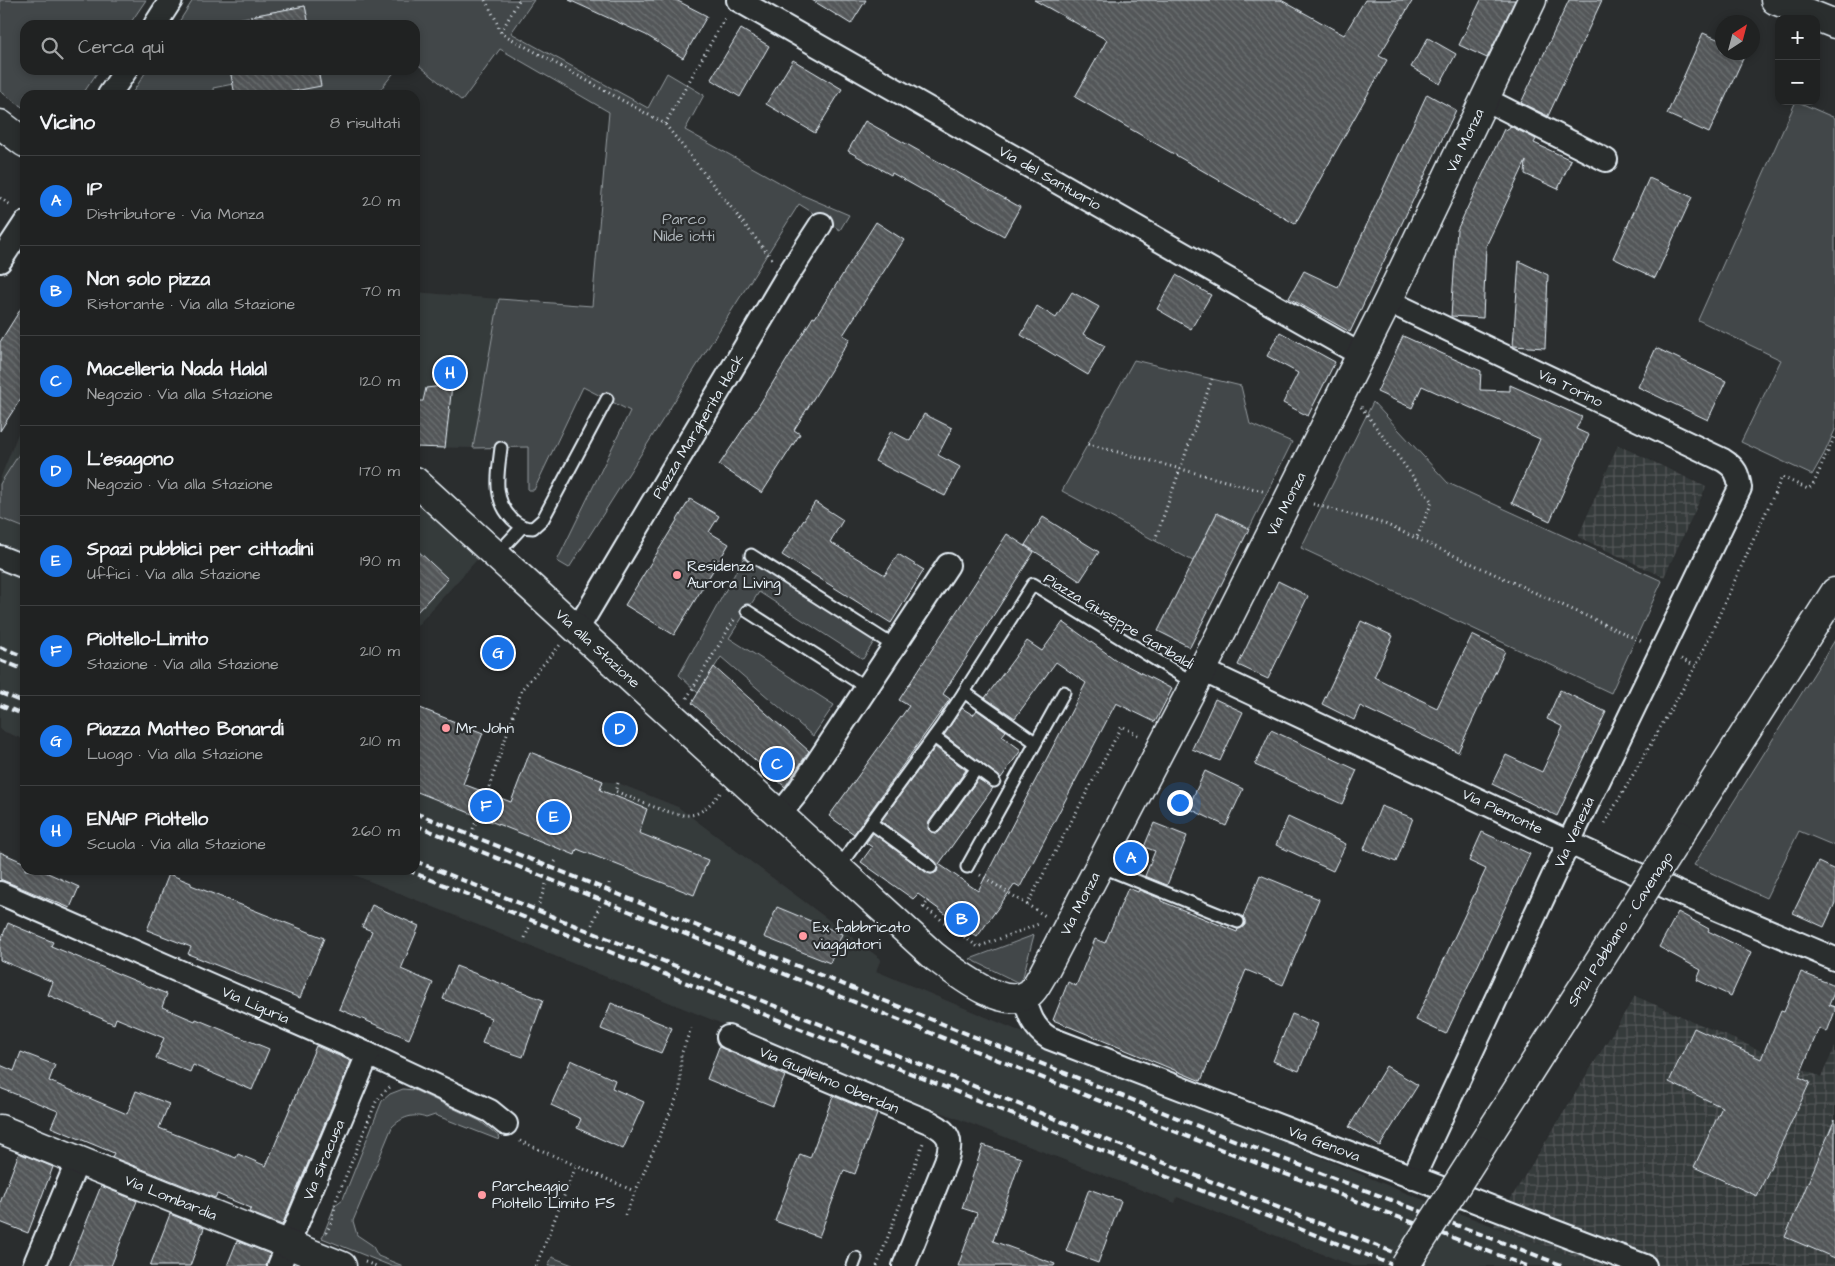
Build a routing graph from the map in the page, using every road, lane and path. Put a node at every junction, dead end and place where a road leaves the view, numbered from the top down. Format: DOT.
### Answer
graph roads {
  1 [pos="171,0"];
  2 [pos="485,0"];
  3 [pos="519,0"];
  4 [pos="1532,0"];
  5 [pos="1775,0"];
  6 [pos="733,7"];
  7 [pos="158,20"];
  8 [pos="1835,24"];
  9 [pos="500,33"];
  10 [pos="123,75"];
  11 [pos="112,90"];
  12 [pos="1485,99"];
  13 [pos="0,124"];
  14 [pos="665,124"];
  15 [pos="20,139"];
  16 [pos="1606,160"];
  17 [pos="821,224"];
  18 [pos="20,231"];
  19 [pos="0,261"];
  20 [pos="786,278"];
  21 [pos="1388,301"];
  22 [pos="1361,355"];
  23 [pos="1212,379"];
  24 [pos="1345,387"];
  25 [pos="607,399"];
  26 [pos="1835,436"];
  27 [pos="1088,444"];
  28 [pos="501,448"];
  29 [pos="1180,469"];
  30 [pos="420,486"];
  31 [pos="1740,488"];
  32 [pos="1289,498"];
  33 [pos="522,527"];
  34 [pos="1417,537"];
  35 [pos="1155,540"];
  36 [pos="496,555"];
  37 [pos="751,555"];
  38 [pos="0,557"];
  39 [pos="20,565"];
  40 [pos="948,565"];
  41 [pos="1835,592"];
  42 [pos="746,611"];
  43 [pos="575,627"];
  44 [pos="894,646"];
  45 [pos="1662,650"];
  46 [pos="1696,666"];
  47 [pos="1198,677"];
  48 [pos="867,688"];
  49 [pos="964,692"];
  50 [pos="1064,692"];
  51 [pos="675,718"];
  52 [pos="934,737"];
  53 [pos="1035,742"];
  54 [pos="1162,748"];
  55 [pos="977,768"];
  56 [pos="735,774"];
  57 [pos="994,781"];
  58 [pos="618,783"];
  59 [pos="780,814"];
  60 [pos="870,823"];
  61 [pos="935,826"];
  62 [pos="473,829"];
  63 [pos="1600,832"];
  64 [pos="1569,842"];
  65 [pos="1100,866"];
  66 [pos="931,867"];
  67 [pos="967,867"];
  68 [pos="838,868"];
  69 [pos="546,884"];
  70 [pos="0,893"];
  71 [pos="539,904"];
  72 [pos="600,905"];
  73 [pos="1027,905"];
  74 [pos="924,908"];
  75 [pos="1238,922"];
  76 [pos="592,925"];
  77 [pos="530,926"];
  78 [pos="525,938"];
  79 [pos="1835,958"];
  80 [pos="1024,997"];
  81 [pos="691,1028"];
  82 [pos="728,1037"];
  83 [pos="368,1054"];
  84 [pos="395,1085"];
  85 [pos="931,1123"];
  86 [pos="0,1129"];
  87 [pos="512,1132"];
  88 [pos="78,1160"];
  89 [pos="576,1166"];
  90 [pos="1413,1178"];
  91 [pos="634,1191"];
  92 [pos="625,1215"];
  93 [pos="325,1236"];
  94 [pos="283,1255"];
  95 [pos="34,1266"];
  96 [pos="342,1266"];
  97 [pos="536,1266"];
  98 [pos="877,1266"];
  99 [pos="904,1266"];
  100 [pos="1405,1266"];
  101 [pos="1645,1266"];
  1 -- 7 [label="street"];
  2 -- 9 [label="path"];
  3 -- 9 [label="path"];
  4 -- 12 [label="street, Via Monza"];
  5 -- 8 [label="street"];
  6 -- 14 [label="path"];
  6 -- 22 [label="street, Via del Santuario"];
  9 -- 14 [label="path"];
  10 -- 11 [label="street"];
  12 -- 16 [label="street"];
  12 -- 21 [label="street, Via Monza"];
  13 -- 15 [label="street"];
  14 -- 20 [label="path"];
  17 -- 20 [label="street, Piazza Margherita Hack"];
  18 -- 19 [label="street"];
  20 -- 43 [label="street, Piazza Margherita Hack"];
  21 -- 22 [label="street, Via Monza"];
  21 -- 31 [label="street, Via Torino"];
  22 -- 24 [label="street, Via Monza"];
  23 -- 29 [label="path"];
  24 -- 32 [label="street, Via Monza"];
  24 -- 34 [label="path"];
  25 -- 33 [label="lane"];
  26 -- 46 [label="path"];
  27 -- 29 [label="path"];
  28 -- 33 [label="lane"];
  29 -- 32 [label="path"];
  29 -- 35 [label="path"];
  30 -- 36 [label="street, Via alla Stazione"];
  31 -- 45 [label="street, Via Venezia"];
  32 -- 34 [label="path"];
  32 -- 47 [label="street, Via Monza"];
  33 -- 36 [label="lane"];
  34 -- 45 [label="path"];
  36 -- 43 [label="street, Via alla Stazione"];
  37 -- 44 [label="lane"];
  38 -- 39 [label="street"];
  40 -- 44 [label="street"];
  41 -- 100 [label="street, SP121 Pobbiano - Cavenago, bridge"];
  42 -- 48 [label="lane"];
  42 -- 51 [label="path"];
  43 -- 51 [label="street, Via alla Stazione"];
  43 -- 62 [label="path"];
  44 -- 48 [label="street"];
  45 -- 46 [label="path"];
  45 -- 64 [label="street, Via Venezia"];
  46 -- 63 [label="path"];
  47 -- 49 [label="lane, Piazza Giuseppe Garibaldi"];
  47 -- 54 [label="street, Via Monza"];
  47 -- 64 [label="street, Via Piemonte"];
  48 -- 59 [label="street"];
  49 -- 52 [label="lane, Piazza Giuseppe Garibaldi"];
  49 -- 53 [label="lane"];
  50 -- 53 [label="lane"];
  51 -- 56 [label="street, Via alla Stazione"];
  52 -- 55 [label="lane"];
  52 -- 60 [label="lane, Piazza Giuseppe Garibaldi"];
  53 -- 67 [label="lane"];
  54 -- 65 [label="street, Via Monza"];
  54 -- 73 [label="path"];
  55 -- 57 [label="lane"];
  55 -- 61 [label="lane"];
  56 -- 58 [label="path"];
  56 -- 59 [label="street, Via alla Stazione"];
  59 -- 68 [label="street, Via alla Stazione"];
  60 -- 66 [label="lane"];
  60 -- 68 [label="lane, Piazza Giuseppe Garibaldi"];
  64 -- 79 [label="street, Via Piemonte"];
  64 -- 90 [label="street, Via Venezia"];
  65 -- 75 [label="lane"];
  65 -- 80 [label="street, Via Monza"];
  67 -- 73 [label="path"];
  68 -- 80 [label="street, Via alla Stazione"];
  69 -- 71 [label="path"];
  70 -- 83 [label="street, Via Liguria"];
  72 -- 76 [label="path"];
  73 -- 74 [label="path"];
  77 -- 78 [label="path"];
  80 -- 90 [label="street, Via Genova"];
  81 -- 91 [label="path"];
  82 -- 85 [label="street, Via Guglielmo Oberdan"];
  83 -- 87 [label="street, Via Liguria"];
  83 -- 94 [label="street, Via Siracusa"];
  84 -- 93 [label="path"];
  85 -- 98 [label="path"];
  85 -- 99 [label="street"];
  86 -- 88 [label="street, Via Lombardia"];
  87 -- 89 [label="path"];
  88 -- 94 [label="street, Via Lombardia"];
  88 -- 95 [label="street"];
  89 -- 91 [label="path"];
  89 -- 97 [label="path"];
  90 -- 101 [label="street, Via Genova"];
  91 -- 92 [label="path"];
  94 -- 96 [label="street, Via Lombardia"];
}
